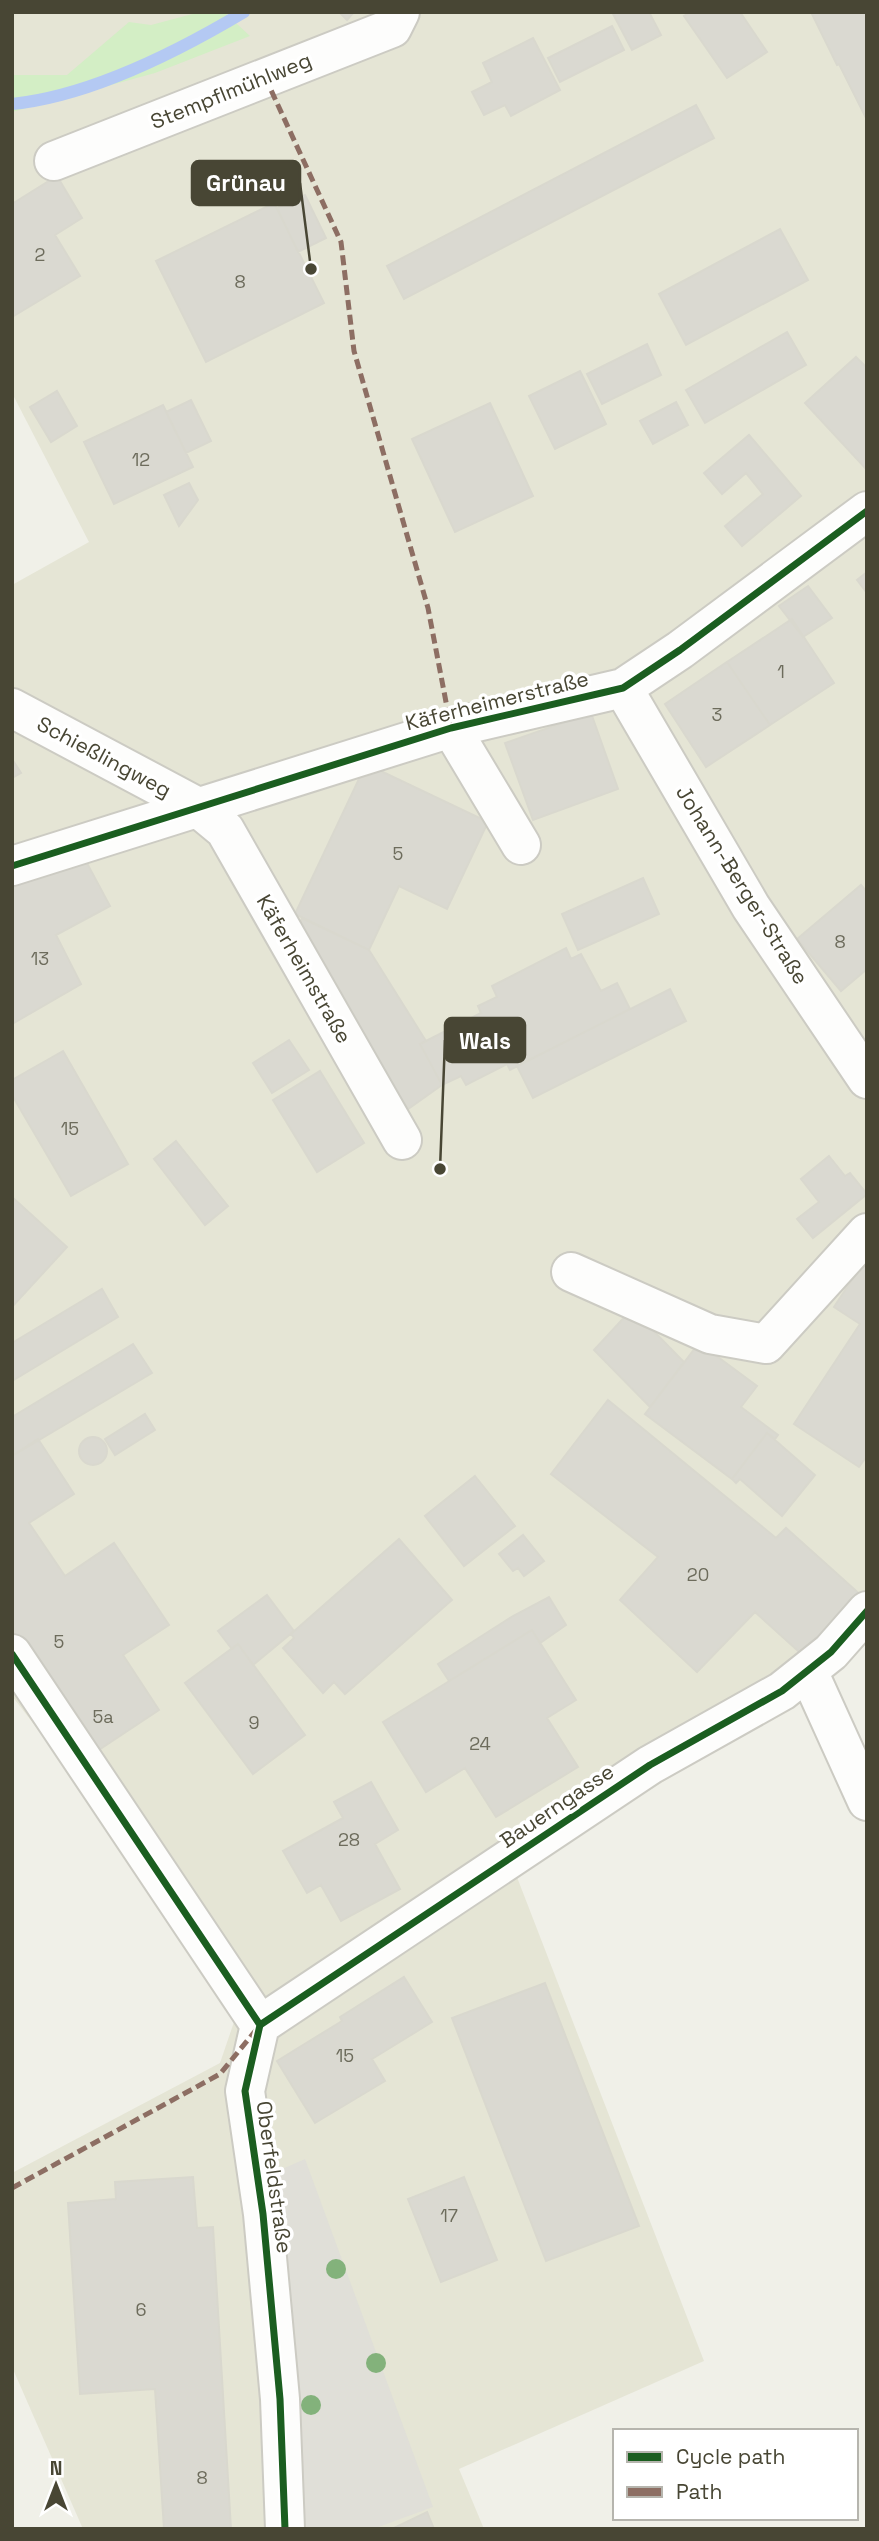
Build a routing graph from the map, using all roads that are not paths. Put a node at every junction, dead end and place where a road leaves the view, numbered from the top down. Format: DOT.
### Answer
graph roads {
  1 [pos="400,12"];
  2 [pos="54,161"];
  3 [pos="867,511"];
  4 [pos="623,688"];
  5 [pos="12,708"];
  6 [pos="451,728"];
  7 [pos="196,806"];
  8 [pos="521,845"];
  9 [pos="12,866"];
  10 [pos="867,1079"];
  11 [pos="402,1140"];
  12 [pos="867,1233"];
  13 [pos="571,1272"];
  14 [pos="867,1611"];
  15 [pos="12,1654"];
  16 [pos="808,1671"];
  17 [pos="867,1801"];
  18 [pos="260,2025"];
  19 [pos="285,2529"];
  1 -- 2 [label="street, Stempflmühlweg"];
  3 -- 4 [label="street, Käferheimerstraße"];
  4 -- 6 [label="street, Käferheimerstraße"];
  4 -- 10 [label="street, Johann-Berger-Straße"];
  5 -- 7 [label="street, Schießlingweg"];
  6 -- 7 [label="street, Käferheimerstraße"];
  6 -- 8 [label="street"];
  7 -- 9 [label="street, Käferheimerstraße"];
  7 -- 11 [label="street, Käferheimstraße"];
  12 -- 13 [label="street"];
  14 -- 16 [label="street, Bauerngasse"];
  15 -- 18 [label="street"];
  16 -- 17 [label="street"];
  16 -- 18 [label="street, Bauerngasse"];
  18 -- 19 [label="street, Oberfeldstraße"];
}
